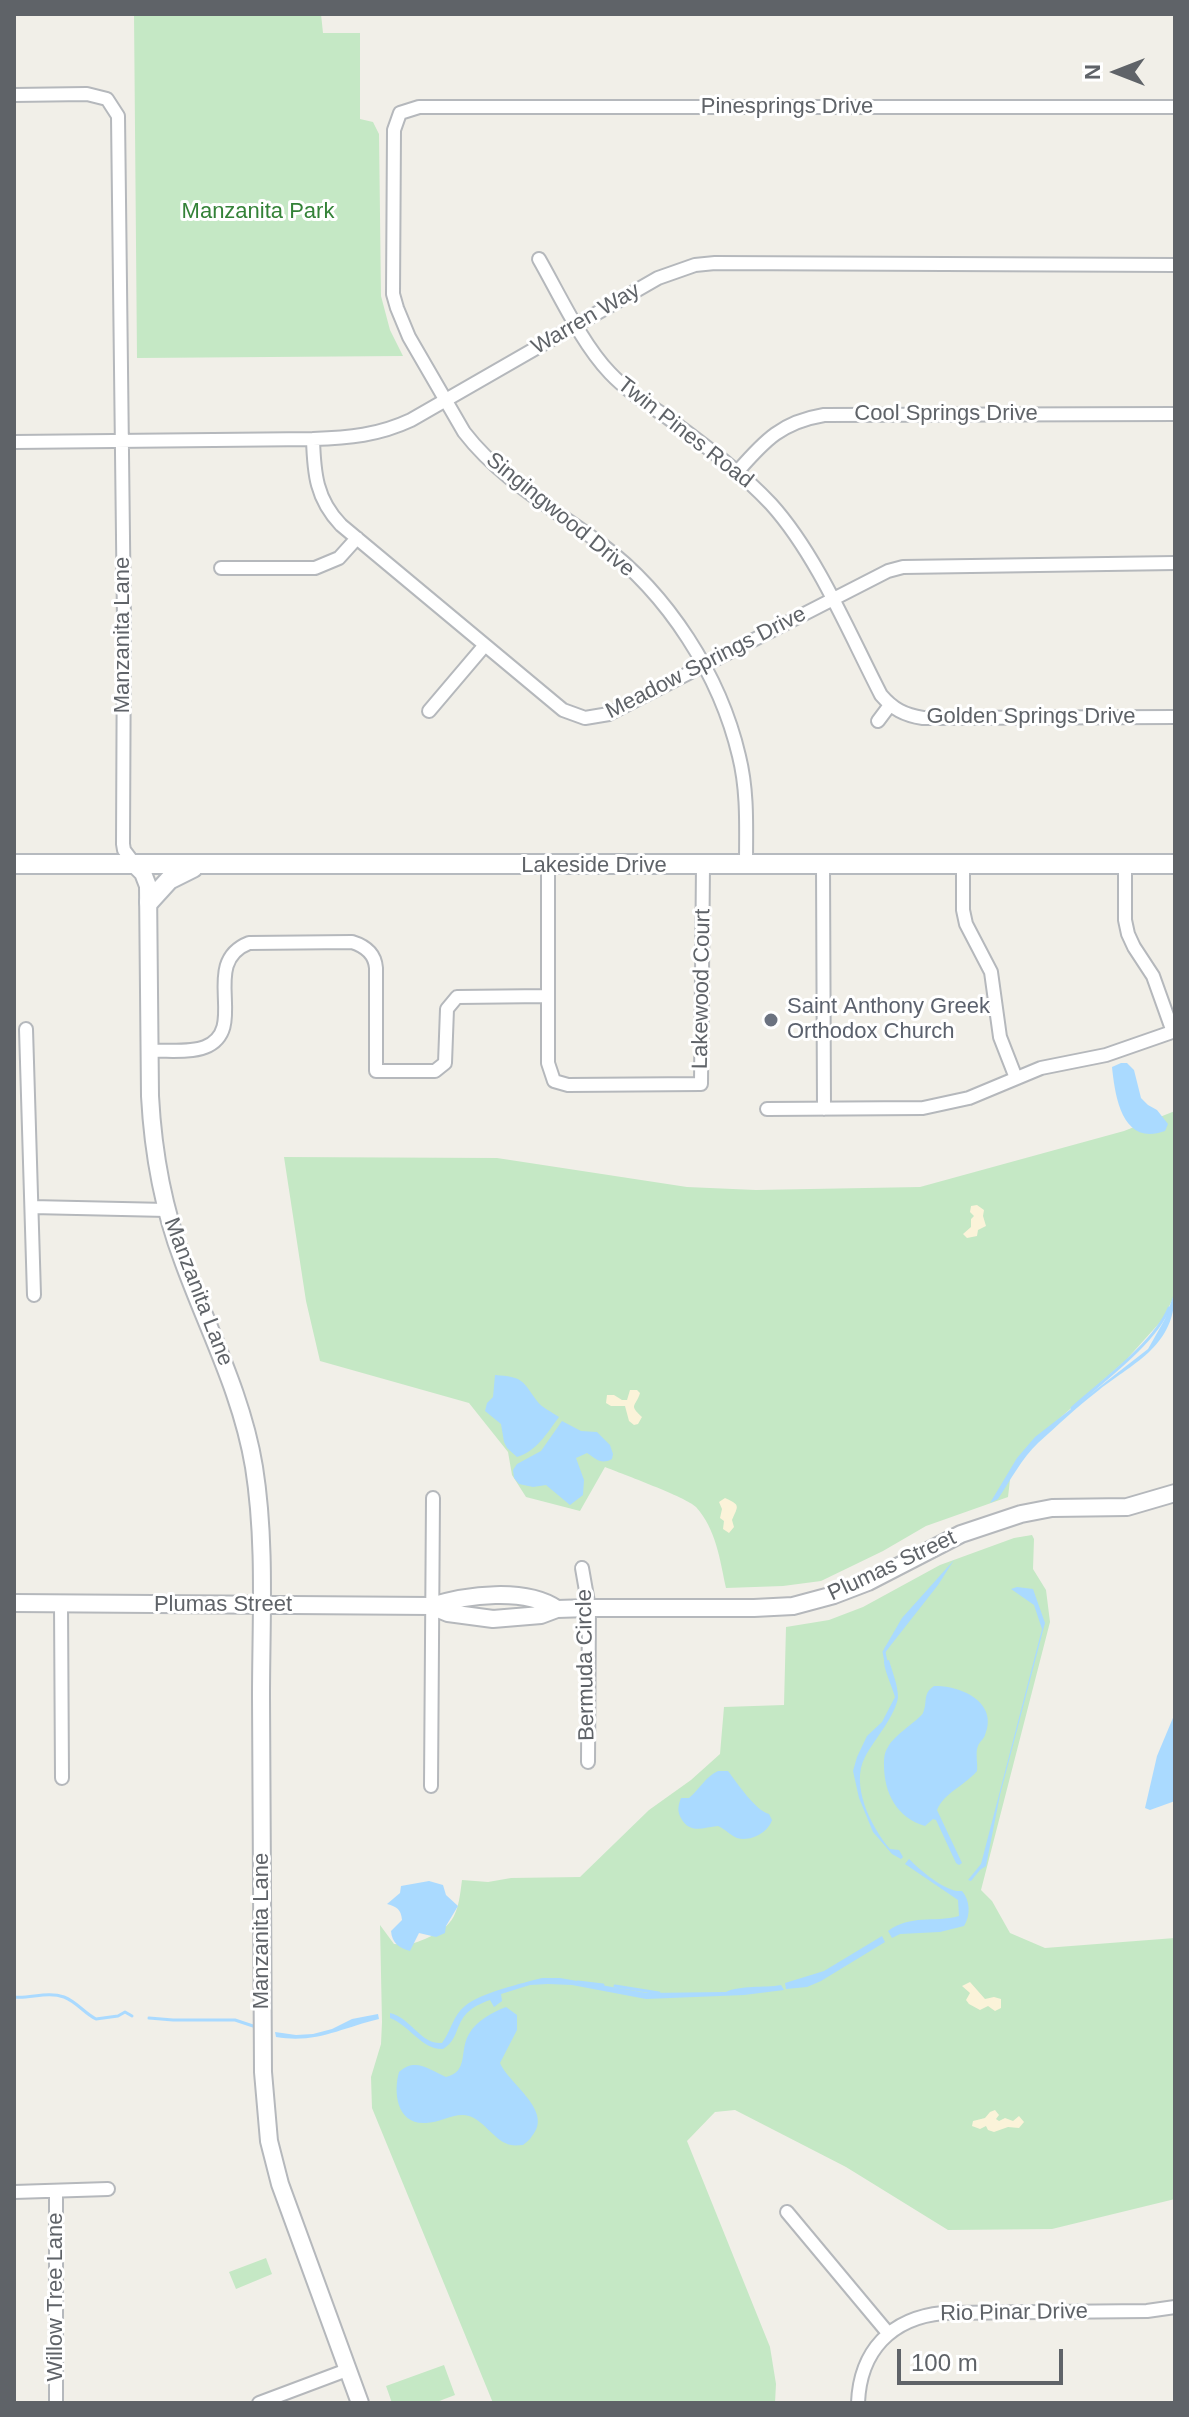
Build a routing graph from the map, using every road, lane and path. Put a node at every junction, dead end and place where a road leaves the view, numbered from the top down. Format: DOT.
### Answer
graph roads {
  1 [pos="14,95"];
  2 [pos="388,104"];
  3 [pos="1175,107"];
  4 [pos="400,113"];
  5 [pos="539,259"];
  6 [pos="1175,265"];
  7 [pos="577,324"];
  8 [pos="445,400"];
  9 [pos="1175,414"];
  10 [pos="313,439"];
  11 [pos="122,441"];
  12 [pos="14,442"];
  13 [pos="738,471"];
  14 [pos="357,538"];
  15 [pos="1175,563"];
  16 [pos="221,568"];
  17 [pos="831,600"];
  18 [pos="485,645"];
  19 [pos="703,666"];
  20 [pos="890,705"];
  21 [pos="429,711"];
  22 [pos="1175,717"];
  23 [pos="878,721"];
  24 [pos="14,864"];
  25 [pos="1175,864"];
  26 [pos="703,865"];
  27 [pos="746,865"];
  28 [pos="823,865"];
  29 [pos="963,865"];
  30 [pos="1125,865"];
  31 [pos="136,866"];
  32 [pos="198,866"];
  33 [pos="548,866"];
  34 [pos="149,902"];
  35 [pos="547,996"];
  36 [pos="26,1029"];
  37 [pos="1174,1031"];
  38 [pos="149,1051"];
  39 [pos="1016,1078"];
  40 [pos="767,1109"];
  41 [pos="824,1109"];
  42 [pos="32,1207"];
  43 [pos="167,1210"];
  44 [pos="34,1295"];
  45 [pos="1175,1493"];
  46 [pos="433,1498"];
  47 [pos="582,1568"];
  48 [pos="14,1603"];
  49 [pos="61,1604"];
  50 [pos="261,1606"];
  51 [pos="431,1606"];
  52 [pos="589,1608"];
  53 [pos="557,1609"];
  54 [pos="588,1762"];
  55 [pos="62,1778"];
  56 [pos="431,1786"];
  57 [pos="108,2189"];
  58 [pos="14,2192"];
  59 [pos="56,2192"];
  60 [pos="787,2212"];
  61 [pos="1175,2307"];
  62 [pos="888,2333"];
  63 [pos="347,2370"];
  64 [pos="56,2403"];
  65 [pos="259,2403"];
  66 [pos="360,2403"];
  67 [pos="858,2403"];
  1 -- 11 [label="street, Manzanita Lane"];
  2 -- 4 [label="street"];
  3 -- 4 [label="street, Pinesprings Drive"];
  4 -- 8 [label="street, Singingwood Drive"];
  5 -- 7 [label="street, Twin Pines Road"];
  6 -- 7 [label="street, Warren Way"];
  7 -- 8 [label="street, Warren Way"];
  7 -- 13 [label="street, Twin Pines Road"];
  8 -- 10 [label="street, Warren Way"];
  8 -- 19 [label="street, Singingwood Drive"];
  9 -- 13 [label="street, Cool Springs Drive"];
  10 -- 11 [label="street, Warren Way"];
  10 -- 14 [label="street, Meadow Springs Drive"];
  11 -- 12 [label="street, Warren Way"];
  11 -- 31 [label="street, Manzanita Lane"];
  13 -- 17 [label="street, Twin Pines Road"];
  14 -- 16 [label="street"];
  14 -- 18 [label="street, Meadow Springs Drive"];
  15 -- 17 [label="street, Meadow Springs Drive"];
  17 -- 19 [label="street, Meadow Springs Drive"];
  17 -- 20 [label="street, Twin Pines Road"];
  18 -- 19 [label="street, Meadow Springs Drive"];
  18 -- 21 [label="street"];
  19 -- 27 [label="street, Singingwood Drive"];
  20 -- 22 [label="street, Golden Springs Drive"];
  20 -- 23 [label="street"];
  24 -- 31 [label="main road, Lakeside Drive"];
  25 -- 30 [label="main road, Lakeside Drive"];
  26 -- 27 [label="main road, Lakeside Drive"];
  26 -- 33 [label="main road, Lakeside Drive"];
  26 -- 35 [label="street, Lakewood Court"];
  27 -- 28 [label="main road, Lakeside Drive"];
  28 -- 29 [label="main road, Lakeside Drive"];
  28 -- 41 [label="street"];
  29 -- 30 [label="main road, Lakeside Drive"];
  29 -- 39 [label="street"];
  30 -- 37 [label="street"];
  31 -- 32 [label="main road, Lakeside Drive"];
  31 -- 34 [label="street, Manzanita Lane"];
  32 -- 33 [label="main road, Lakeside Drive"];
  32 -- 34 [label="main road"];
  33 -- 35 [label="street, Lakewood Court"];
  34 -- 38 [label="street, Manzanita Lane"];
  35 -- 38 [label="street"];
  36 -- 42 [label="street"];
  37 -- 39 [label="street"];
  38 -- 43 [label="street, Manzanita Lane"];
  39 -- 41 [label="street"];
  40 -- 41 [label="street"];
  42 -- 43 [label="street"];
  42 -- 44 [label="street"];
  43 -- 50 [label="street, Manzanita Lane"];
  45 -- 52 [label="street, Plumas Street"];
  46 -- 51 [label="street"];
  47 -- 52 [label="street, Bermuda Circle"];
  48 -- 49 [label="street, Plumas Street"];
  49 -- 50 [label="street, Plumas Street"];
  49 -- 55 [label="street"];
  50 -- 51 [label="street, Plumas Street"];
  50 -- 63 [label="street, Manzanita Lane"];
  51 -- 53 [label="street, Plumas Street"];
  51 -- 53 [label="street, Plumas Street"];
  51 -- 56 [label="street"];
  52 -- 53 [label="street, Plumas Street"];
  52 -- 54 [label="street, Bermuda Circle"];
  57 -- 59 [label="street"];
  58 -- 59 [label="street"];
  59 -- 64 [label="street, Willow Tree Lane"];
  60 -- 62 [label="street"];
  61 -- 62 [label="street, Rio Pinar Drive"];
  62 -- 67 [label="street"];
  63 -- 65 [label="street"];
  63 -- 66 [label="street, Manzanita Lane"];
}
